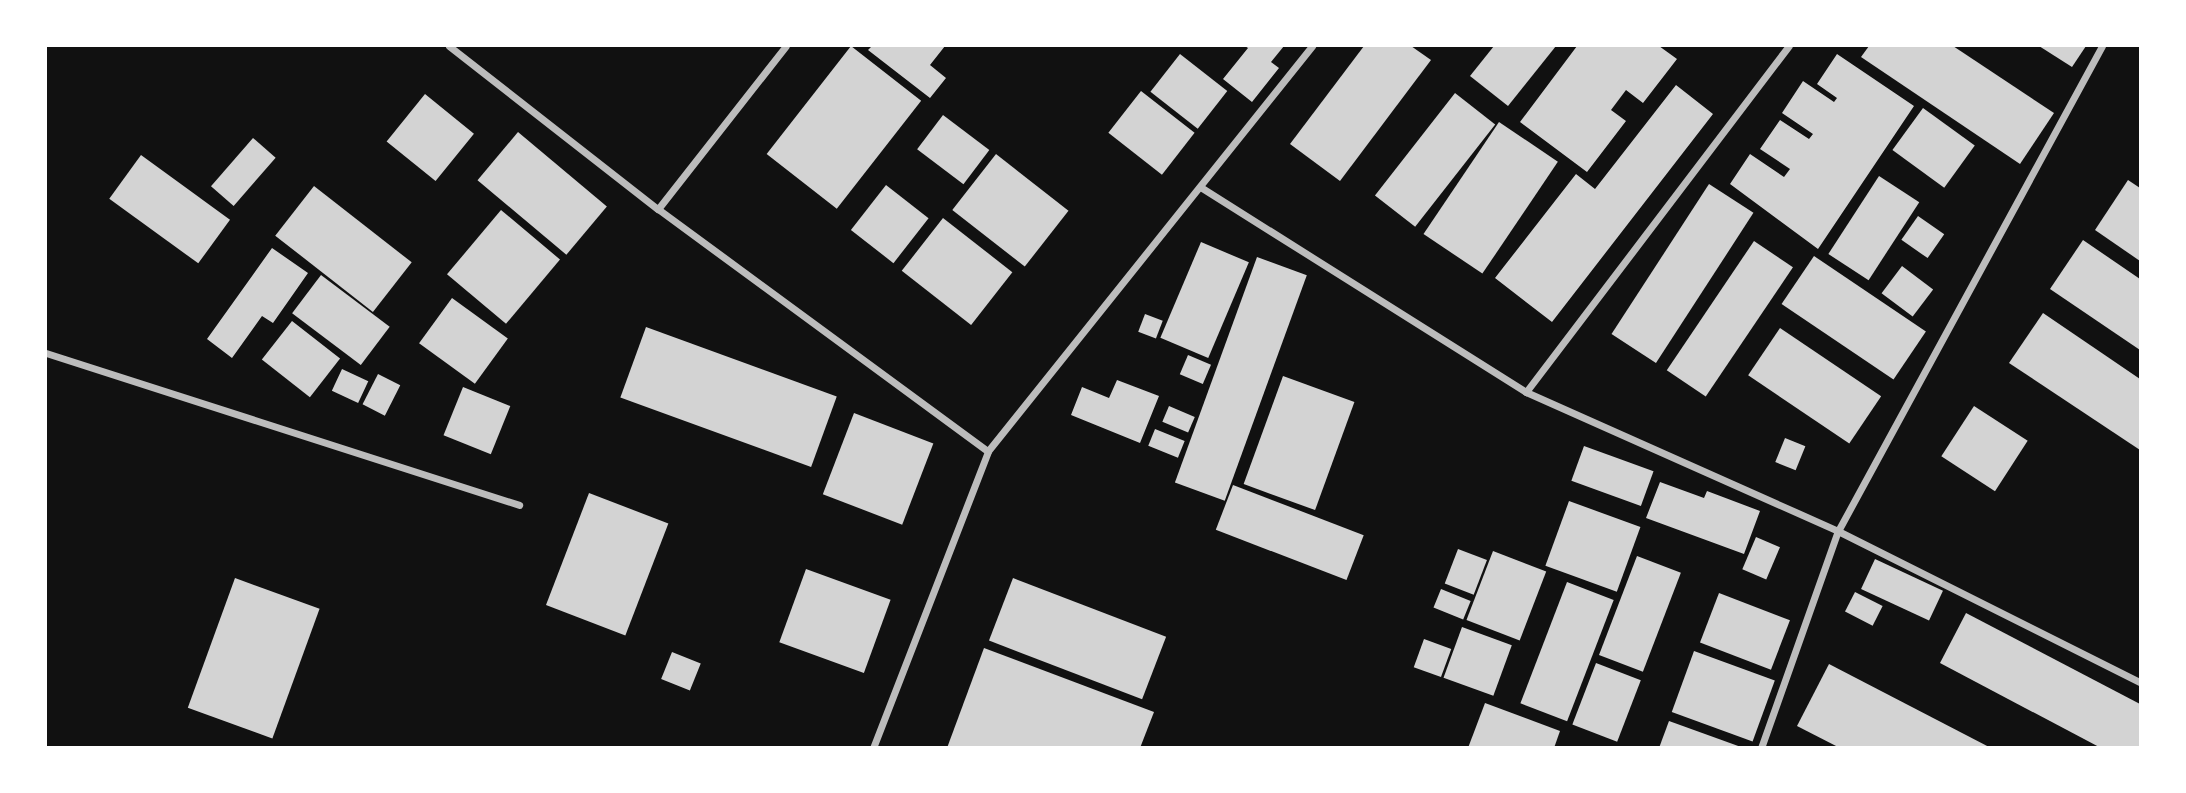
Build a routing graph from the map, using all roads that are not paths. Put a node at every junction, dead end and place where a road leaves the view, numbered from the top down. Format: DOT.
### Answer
graph roads {
  1 [pos="449,46"];
  2 [pos="786,46"];
  3 [pos="1312,46"];
  4 [pos="1789,46"];
  5 [pos="2102,46"];
  6 [pos="1202,188"];
  7 [pos="658,209"];
  8 [pos="46,353"];
  9 [pos="1526,392"];
  10 [pos="988,450"];
  11 [pos="519,505"];
  12 [pos="1838,531"];
  13 [pos="2140,682"];
  14 [pos="873,747"];
  15 [pos="1760,747"];
  1 -- 7 [label="street"];
  2 -- 7 [label="street"];
  3 -- 6 [label="street"];
  4 -- 9 [label="street"];
  5 -- 12 [label="street"];
  6 -- 9 [label="street"];
  6 -- 10 [label="street"];
  7 -- 10 [label="street"];
  8 -- 11 [label="street"];
  9 -- 12 [label="street"];
  10 -- 14 [label="street"];
  12 -- 13 [label="street"];
  12 -- 15 [label="street"];
}
